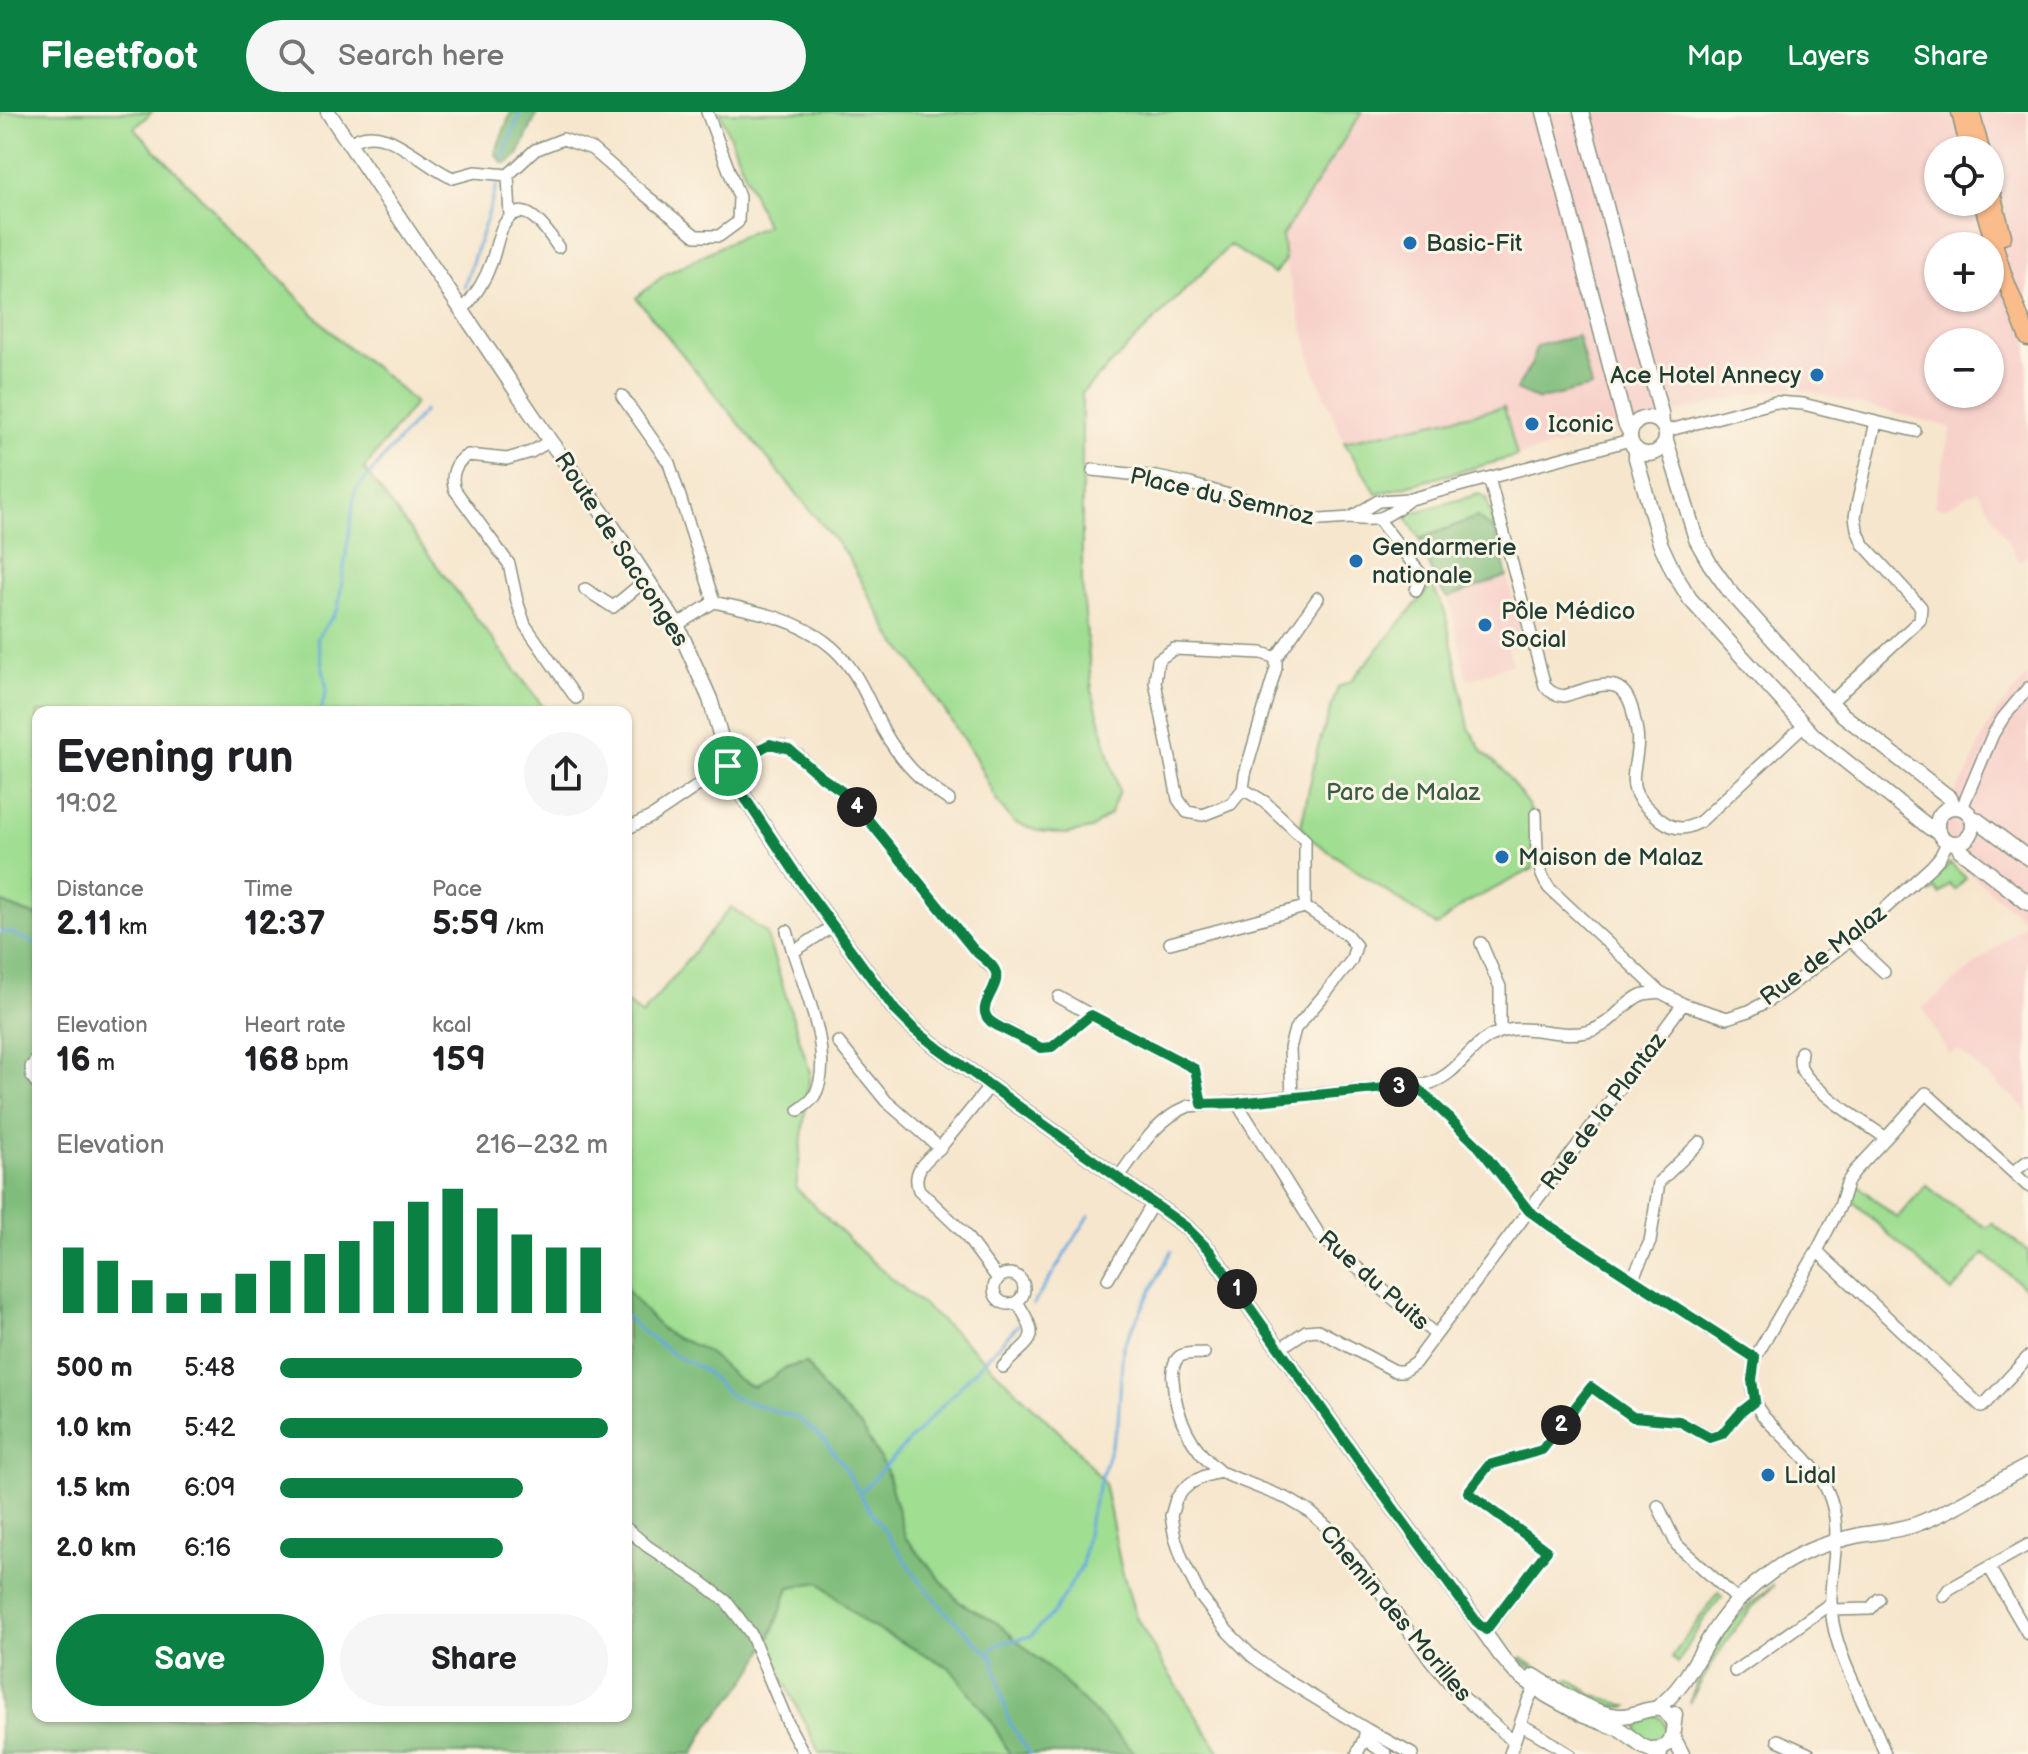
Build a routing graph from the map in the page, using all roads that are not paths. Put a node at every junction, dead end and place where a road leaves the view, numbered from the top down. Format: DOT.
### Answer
graph roads {
  1 [pos="328,112"];
  2 [pos="707,112"];
  3 [pos="1544,112"];
  4 [pos="1581,112"];
  5 [pos="1960,112"];
  6 [pos="1971,112"];
  7 [pos="1966,136"];
  8 [pos="1977,136"];
  9 [pos="349,144"];
  10 [pos="508,175"];
  11 [pos="1986,216"];
  12 [pos="1998,216"];
  13 [pos="510,217"];
  14 [pos="558,247"];
  15 [pos="2028,310"];
  16 [pos="462,311"];
  17 [pos="2028,338"];
  18 [pos="622,396"];
  19 [pos="1876,422"];
  20 [pos="1664,431"];
  21 [pos="1915,431"];
  22 [pos="550,441"];
  23 [pos="1632,441"];
  24 [pos="1093,470"];
  25 [pos="1489,478"];
  26 [pos="1410,499"];
  27 [pos="1350,518"];
  28 [pos="1379,520"];
  29 [pos="647,579"];
  30 [pos="585,589"];
  31 [pos="1416,590"];
  32 [pos="1318,598"];
  33 [pos="714,602"];
  34 [pos="677,625"];
  35 [pos="1276,658"];
  36 [pos="2028,688"];
  37 [pos="576,698"];
  38 [pos="1831,702"];
  39 [pos="1804,725"];
  40 [pos="728,767"];
  41 [pos="1243,789"];
  42 [pos="949,800"];
  43 [pos="1963,811"];
  44 [pos="1536,814"];
  45 [pos="632,826"];
  46 [pos="1948,838"];
  47 [pos="2028,858"];
  48 [pos="2025,897"];
  49 [pos="1305,907"];
  50 [pos="833,926"];
  51 [pos="787,931"];
  52 [pos="1850,940"];
  53 [pos="1170,943"];
  54 [pos="1481,943"];
  55 [pos="793,952"];
  56 [pos="1884,972"];
  57 [pos="1660,992"];
  58 [pos="1059,997"];
  59 [pos="1683,1004"];
  60 [pos="1091,1015"];
  61 [pos="1500,1031"];
  62 [pos="838,1042"];
  63 [pos="1801,1052"];
  64 [pos="1415,1085"];
  65 [pos="990,1086"];
  66 [pos="1292,1098"];
  67 [pos="1237,1103"];
  68 [pos="1202,1104"];
  69 [pos="799,1110"];
  70 [pos="1886,1138"];
  71 [pos="1700,1142"];
  72 [pos="940,1148"];
  73 [pos="2028,1161"];
  74 [pos="2013,1172"];
  75 [pos="1118,1178"];
  76 [pos="2028,1186"];
  77 [pos="1153,1203"];
  78 [pos="1529,1211"];
  79 [pos="1817,1251"];
  80 [pos="998,1279"];
  81 [pos="1108,1279"];
  82 [pos="1632,1279"];
  83 [pos="1017,1302"];
  84 [pos="1436,1335"];
  85 [pos="1279,1349"];
  86 [pos="1204,1353"];
  87 [pos="2028,1357"];
  88 [pos="1755,1358"];
  89 [pos="1003,1367"];
  90 [pos="1755,1401"];
  91 [pos="2028,1466"];
  92 [pos="1220,1472"];
  93 [pos="1658,1506"];
  94 [pos="632,1533"];
  95 [pos="1837,1541"];
  96 [pos="2028,1545"];
  97 [pos="1989,1567"];
  98 [pos="1944,1596"];
  99 [pos="1879,1599"];
  100 [pos="1738,1600"];
  101 [pos="1831,1606"];
  102 [pos="1481,1625"];
  103 [pos="2028,1634"];
  104 [pos="1735,1671"];
  105 [pos="1533,1681"];
  106 [pos="1684,1682"];
  107 [pos="1657,1708"];
  108 [pos="1640,1714"];
  109 [pos="1520,1725"];
  110 [pos="1673,1730"];
  111 [pos="1365,1734"];
  112 [pos="1778,1740"];
  113 [pos="1514,1742"];
  114 [pos="1648,1748"];
  115 [pos="804,1754"];
  116 [pos="1357,1754"];
  117 [pos="1386,1754"];
  118 [pos="1412,1754"];
  119 [pos="1510,1754"];
  120 [pos="1569,1754"];
  121 [pos="1682,1754"];
  122 [pos="1809,1754"];
  123 [pos="1885,1754"];
  1 -- 9 [label="street, Route de Sacconges"];
  2 -- 10 [label="street"];
  3 -- 23 [label="street"];
  4 -- 20 [label="street"];
  5 -- 7 [label="main road"];
  6 -- 8 [label="main road"];
  9 -- 10 [label="street"];
  9 -- 16 [label="street, Route de Sacconges"];
  10 -- 13 [label="street"];
  11 -- 17 [label="main road"];
  12 -- 15 [label="main road"];
  13 -- 14 [label="street"];
  13 -- 16 [label="street"];
  16 -- 22 [label="street, Route de Sacconges"];
  18 -- 33 [label="street"];
  19 -- 20 [label="street"];
  19 -- 21 [label="street"];
  19 -- 38 [label="street"];
  20 -- 23 [label="street"];
  20 -- 23 [label="street"];
  20 -- 38 [label="street"];
  22 -- 29 [label="street, Route de Sacconges"];
  22 -- 37 [label="street"];
  23 -- 25 [label="street"];
  23 -- 39 [label="street"];
  24 -- 27 [label="street, Place du Semnoz"];
  25 -- 26 [label="street"];
  25 -- 39 [label="street"];
  26 -- 27 [label="street"];
  26 -- 28 [label="street"];
  27 -- 28 [label="street, Place du Semnoz"];
  28 -- 31 [label="street"];
  29 -- 30 [label="street"];
  29 -- 34 [label="street, Route de Sacconges"];
  32 -- 35 [label="street"];
  33 -- 34 [label="street"];
  33 -- 42 [label="street"];
  34 -- 40 [label="street, Route de Sacconges"];
  35 -- 41 [label="street"];
  35 -- 41 [label="street"];
  36 -- 43 [label="street"];
  38 -- 43 [label="street"];
  39 -- 46 [label="street"];
  40 -- 45 [label="street"];
  40 -- 50 [label="street, Route de Sacconges"];
  40 -- 60 [label="street"];
  41 -- 49 [label="street"];
  43 -- 46 [label="street"];
  43 -- 46 [label="street"];
  43 -- 47 [label="street"];
  44 -- 57 [label="street, Rue de Malaz"];
  46 -- 48 [label="street"];
  46 -- 52 [label="street, Rue de Malaz"];
  49 -- 53 [label="street"];
  49 -- 66 [label="street"];
  50 -- 55 [label="street"];
  50 -- 65 [label="street, Route de Sacconges"];
  51 -- 55 [label="street"];
  52 -- 56 [label="street"];
  52 -- 59 [label="street, Rue de Malaz"];
  54 -- 61 [label="street"];
  55 -- 69 [label="street"];
  57 -- 59 [label="street, Rue de Malaz"];
  57 -- 61 [label="street"];
  58 -- 60 [label="street"];
  59 -- 78 [label="street, Rue de la Plantaz"];
  60 -- 68 [label="street"];
  61 -- 64 [label="street"];
  62 -- 72 [label="street"];
  63 -- 70 [label="street"];
  64 -- 66 [label="street"];
  64 -- 78 [label="street"];
  65 -- 72 [label="street"];
  65 -- 75 [label="street, Route de Sacconges"];
  66 -- 67 [label="street"];
  67 -- 68 [label="street"];
  67 -- 84 [label="street, Rue du Puits"];
  68 -- 75 [label="street"];
  70 -- 74 [label="street"];
  70 -- 79 [label="street"];
  71 -- 82 [label="street"];
  72 -- 80 [label="street"];
  73 -- 74 [label="street"];
  74 -- 76 [label="street"];
  75 -- 77 [label="street, Route de Sacconges"];
  77 -- 81 [label="street"];
  77 -- 85 [label="street, Route de Sacconges"];
  78 -- 82 [label="street"];
  78 -- 84 [label="street, Rue de la Plantaz"];
  79 -- 87 [label="street"];
  79 -- 88 [label="street"];
  80 -- 83 [label="street"];
  80 -- 83 [label="street"];
  82 -- 88 [label="street"];
  83 -- 89 [label="street"];
  84 -- 85 [label="street, Rue de la Plantaz"];
  85 -- 102 [label="street, Route de Sacconges"];
  86 -- 92 [label="street"];
  88 -- 90 [label="street"];
  90 -- 95 [label="street"];
  90 -- 102 [label="street"];
  91 -- 95 [label="street"];
  92 -- 111 [label="street"];
  92 -- 113 [label="street, Chemin des Morilles"];
  93 -- 100 [label="street"];
  94 -- 115 [label="street"];
  95 -- 100 [label="street"];
  95 -- 101 [label="street"];
  96 -- 97 [label="street"];
  97 -- 98 [label="street"];
  97 -- 103 [label="street"];
  99 -- 101 [label="street"];
  100 -- 106 [label="street"];
  101 -- 104 [label="street"];
  101 -- 123 [label="street"];
  102 -- 105 [label="street, Route de Sacconges"];
  105 -- 108 [label="street, Route de Sacconges"];
  105 -- 109 [label="street"];
  105 -- 114 [label="street, Route de Sacconges"];
  106 -- 107 [label="street"];
  106 -- 110 [label="street"];
  107 -- 108 [label="street"];
  107 -- 110 [label="street"];
  108 -- 114 [label="street"];
  109 -- 113 [label="street"];
  109 -- 120 [label="street"];
  110 -- 114 [label="street"];
  110 -- 121 [label="street"];
  111 -- 116 [label="street"];
  111 -- 117 [label="street"];
  111 -- 118 [label="street"];
  112 -- 122 [label="street"];
  113 -- 119 [label="street"];
}
